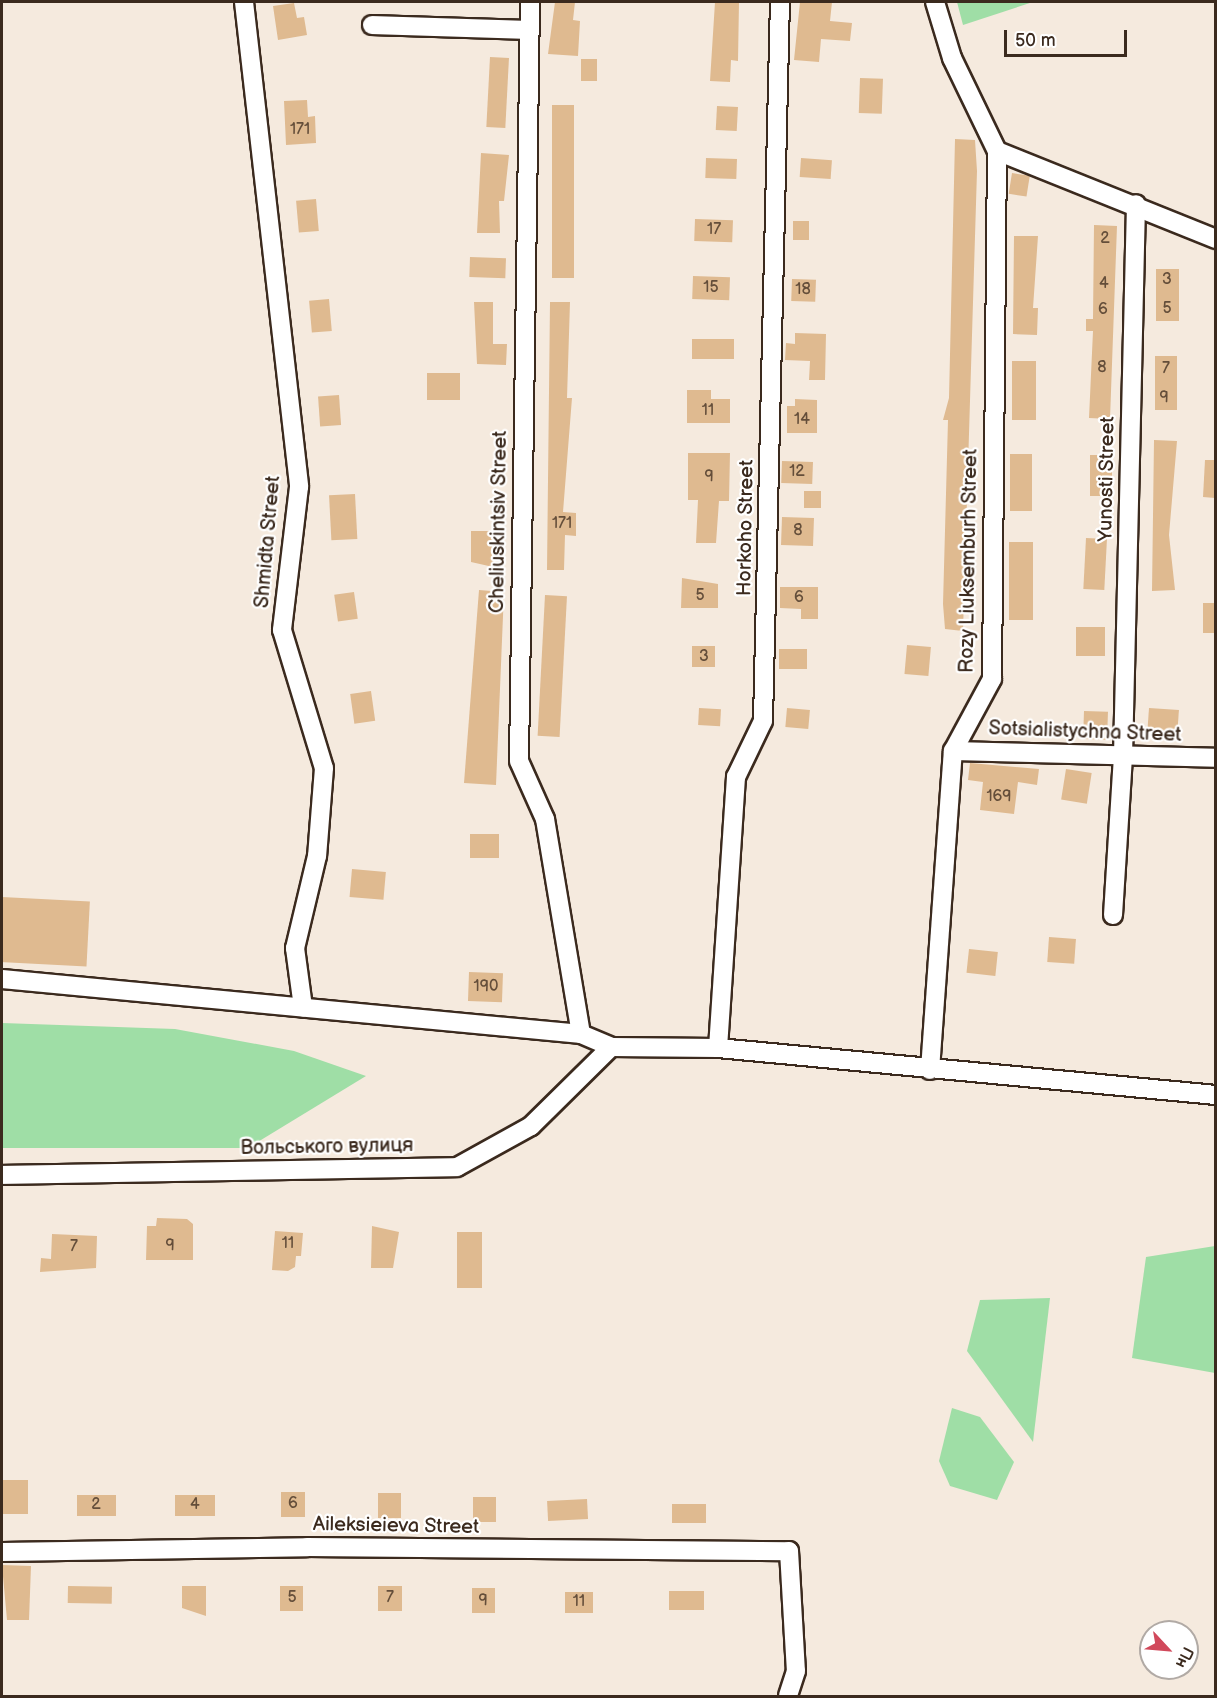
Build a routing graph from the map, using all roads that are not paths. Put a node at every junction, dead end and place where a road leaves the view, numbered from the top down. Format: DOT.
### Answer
graph roads {
  1 [pos="244,2"];
  2 [pos="530,2"];
  3 [pos="780,2"];
  4 [pos="935,2"];
  5 [pos="372,25"];
  6 [pos="529,30"];
  7 [pos="997,151"];
  8 [pos="1136,204"];
  9 [pos="1215,239"];
  10 [pos="953,751"];
  11 [pos="1123,756"];
  12 [pos="1215,758"];
  13 [pos="1113,915"];
  14 [pos="2,979"];
  15 [pos="303,1007"];
  16 [pos="581,1034"];
  17 [pos="611,1047"];
  18 [pos="718,1048"];
  19 [pos="930,1070"];
  20 [pos="1215,1095"];
  21 [pos="2,1175"];
  22 [pos="2,1552"];
  23 [pos="788,1696"];
  1 -- 15 [label="street, Shmidta Street"];
  2 -- 6 [label="street, Cheliuskintsiv Street"];
  3 -- 18 [label="street, Horkoho Street"];
  4 -- 7 [label="street"];
  5 -- 6 [label="street"];
  6 -- 16 [label="street, Cheliuskintsiv Street"];
  7 -- 8 [label="street"];
  7 -- 10 [label="street, Rozy Liuksemburh Street"];
  8 -- 9 [label="street"];
  8 -- 11 [label="street, Yunosti Street"];
  10 -- 11 [label="street, Sotsialistychna Street"];
  10 -- 19 [label="street, Rozy Liuksemburh Street"];
  11 -- 12 [label="street, Sotsialistychna Street"];
  11 -- 13 [label="street, Yunosti Street"];
  14 -- 15 [label="street"];
  15 -- 16 [label="street"];
  16 -- 17 [label="street"];
  17 -- 18 [label="street"];
  17 -- 21 [label="street, Вольського вулиця"];
  18 -- 19 [label="street"];
  19 -- 20 [label="street"];
  22 -- 23 [label="street, Aileksieieva Street"];
}
